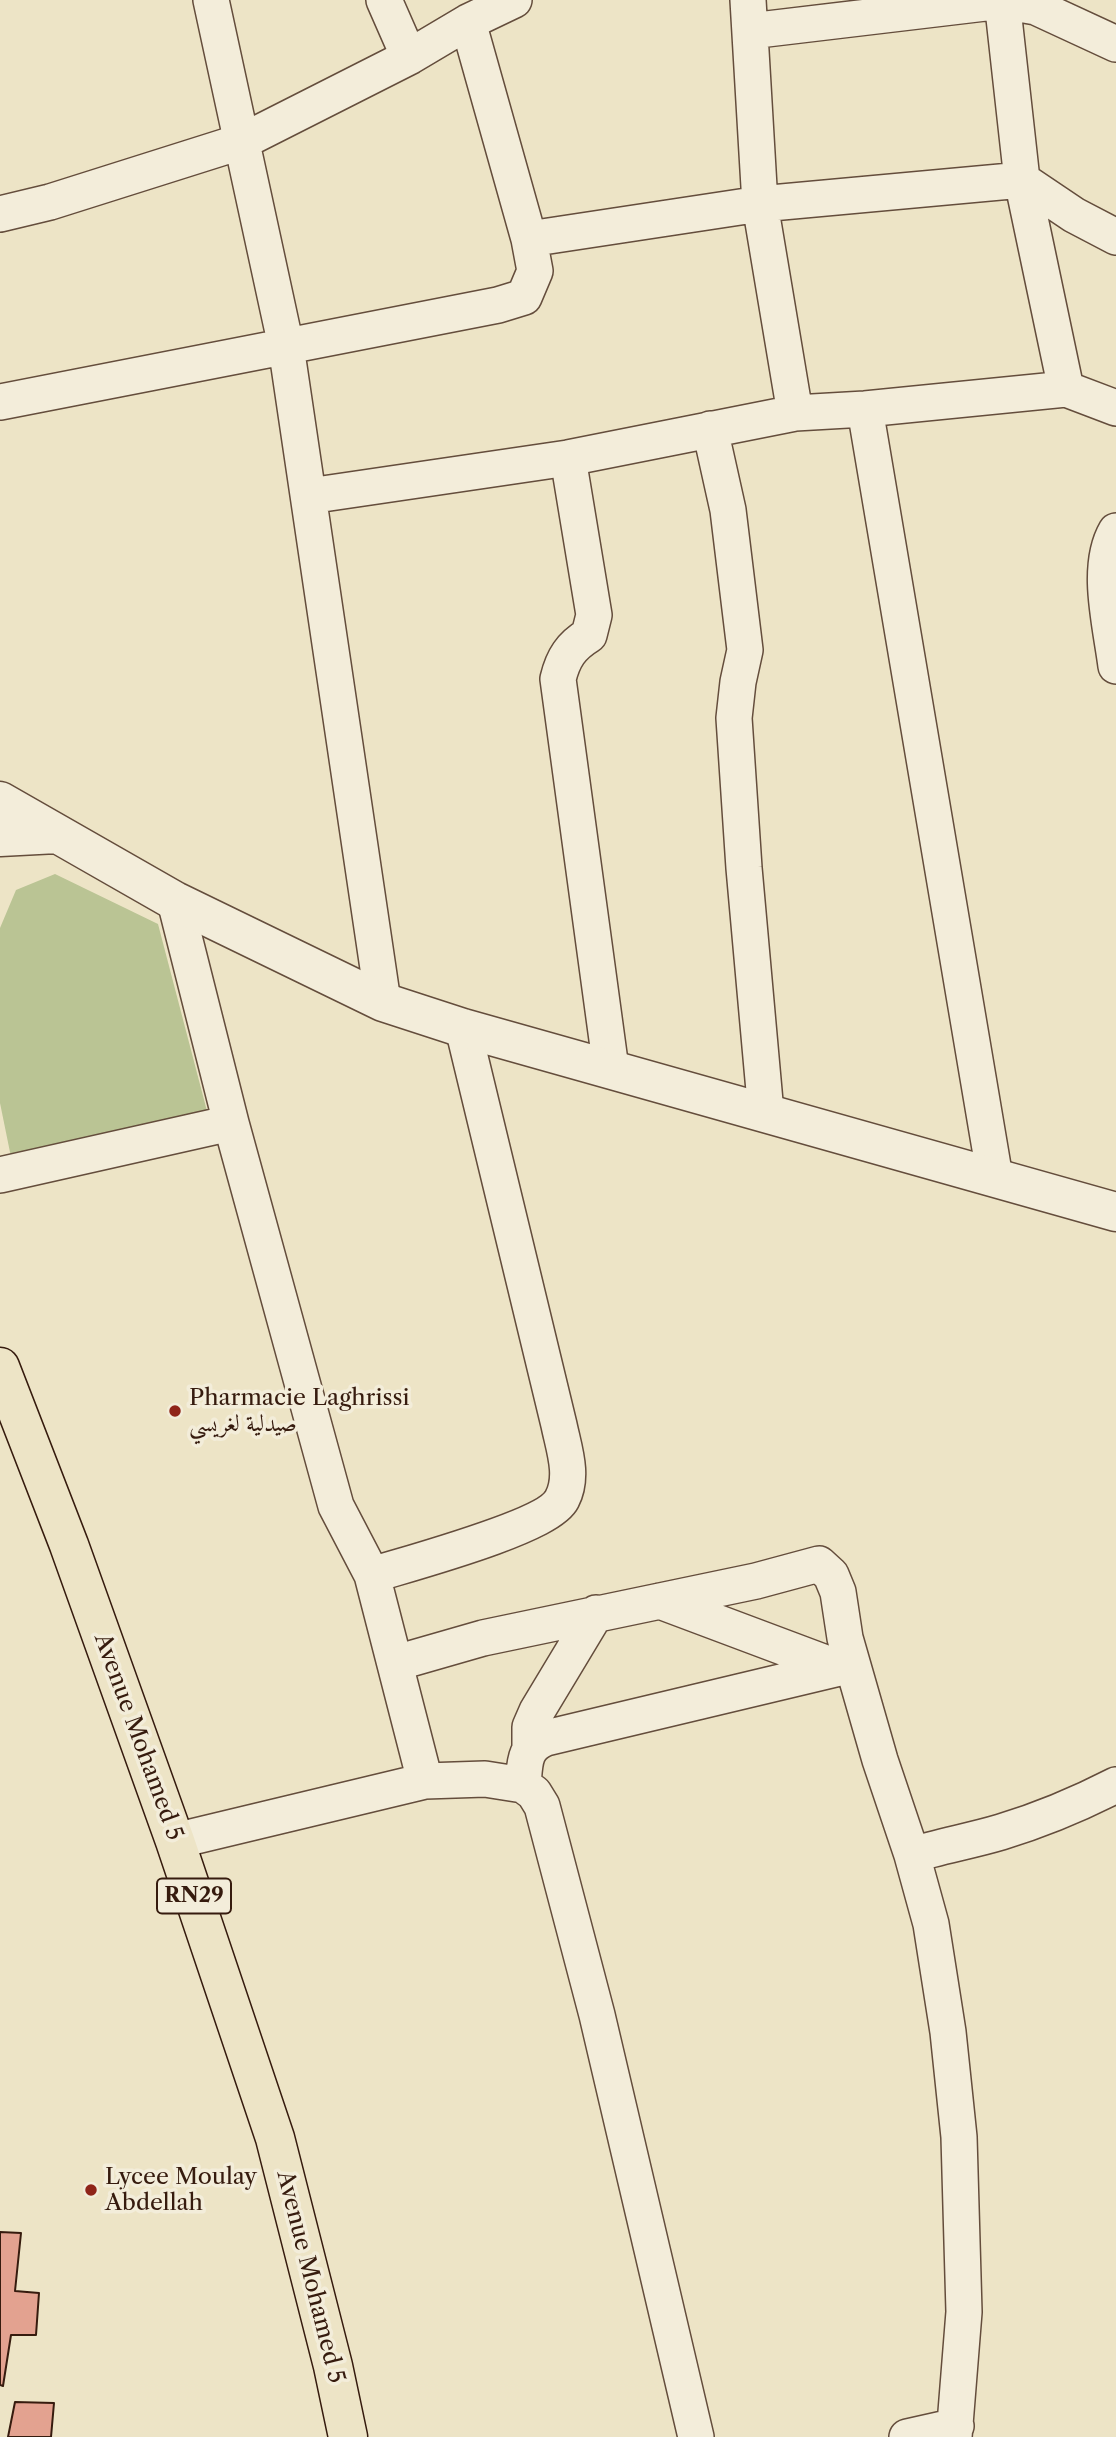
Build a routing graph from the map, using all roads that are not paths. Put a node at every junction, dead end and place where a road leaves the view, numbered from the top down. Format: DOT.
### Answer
graph roads {
  1 [pos="211,0"];
  2 [pos="384,0"];
  3 [pos="514,0"];
  4 [pos="1002,0"];
  5 [pos="749,15"];
  6 [pos="468,22"];
  7 [pos="1116,44"];
  8 [pos="409,57"];
  9 [pos="243,141"];
  10 [pos="1022,180"];
  11 [pos="760,204"];
  12 [pos="0,215"];
  13 [pos="1116,237"];
  14 [pos="528,239"];
  15 [pos="286,346"];
  16 [pos="1066,389"];
  17 [pos="0,402"];
  18 [pos="1116,408"];
  19 [pos="865,409"];
  20 [pos="795,413"];
  21 [pos="710,429"];
  22 [pos="568,458"];
  23 [pos="309,496"];
  24 [pos="1116,531"];
  25 [pos="1116,666"];
  26 [pos="0,801"];
  27 [pos="57,834"];
  28 [pos="0,837"];
  29 [pos="175,901"];
  30 [pos="383,1002"];
  31 [pos="463,1028"];
  32 [pos="611,1069"];
  33 [pos="766,1113"];
  34 [pos="231,1123"];
  35 [pos="0,1175"];
  36 [pos="995,1178"];
  37 [pos="1116,1212"];
  38 [pos="0,1367"];
  39 [pos="372,1575"];
  40 [pos="660,1601"];
  41 [pos="596,1614"];
  42 [pos="396,1663"];
  43 [pos="844,1666"];
  44 [pos="530,1749"];
  45 [pos="425,1781"];
  46 [pos="523,1785"];
  47 [pos="1116,1786"];
  48 [pos="175,1841"];
  49 [pos="912,1855"];
  50 [pos="955,2432"];
  51 [pos="348,2437"];
  52 [pos="696,2437"];
  53 [pos="906,2437"];
  1 -- 9 [label="street"];
  2 -- 8 [label="street"];
  3 -- 6 [label="street"];
  4 -- 5 [label="street"];
  4 -- 7 [label="street"];
  4 -- 10 [label="street"];
  5 -- 11 [label="street"];
  6 -- 8 [label="street"];
  6 -- 14 [label="street"];
  8 -- 9 [label="street"];
  9 -- 12 [label="street"];
  9 -- 15 [label="street"];
  10 -- 11 [label="street"];
  10 -- 13 [label="street"];
  10 -- 16 [label="street"];
  11 -- 14 [label="street"];
  11 -- 20 [label="street"];
  14 -- 15 [label="street"];
  15 -- 17 [label="street"];
  15 -- 23 [label="street"];
  16 -- 18 [label="street"];
  16 -- 19 [label="street"];
  19 -- 20 [label="street"];
  19 -- 36 [label="street"];
  20 -- 21 [label="street"];
  21 -- 22 [label="street"];
  21 -- 33 [label="street"];
  22 -- 23 [label="street"];
  22 -- 32 [label="street"];
  23 -- 30 [label="street"];
  24 -- 25 [label="street"];
  26 -- 27 [label="street"];
  27 -- 28 [label="street"];
  27 -- 29 [label="street"];
  29 -- 30 [label="street"];
  29 -- 34 [label="street"];
  30 -- 31 [label="street"];
  31 -- 32 [label="street"];
  31 -- 39 [label="street"];
  32 -- 33 [label="street"];
  33 -- 36 [label="street"];
  34 -- 35 [label="street"];
  34 -- 39 [label="street"];
  36 -- 37 [label="street"];
  38 -- 48 [label="main road, Avenue Mohamed 5 / RN29"];
  39 -- 42 [label="street"];
  40 -- 41 [label="street"];
  40 -- 43 [label="street"];
  40 -- 43 [label="street"];
  41 -- 42 [label="street"];
  41 -- 44 [label="street"];
  42 -- 45 [label="street"];
  43 -- 44 [label="street"];
  43 -- 49 [label="street"];
  44 -- 46 [label="street"];
  45 -- 46 [label="street"];
  45 -- 48 [label="street"];
  46 -- 52 [label="street"];
  47 -- 49 [label="street"];
  48 -- 51 [label="main road, Avenue Mohamed 5 / RN29"];
  49 -- 50 [label="street"];
  50 -- 53 [label="street"];
}
